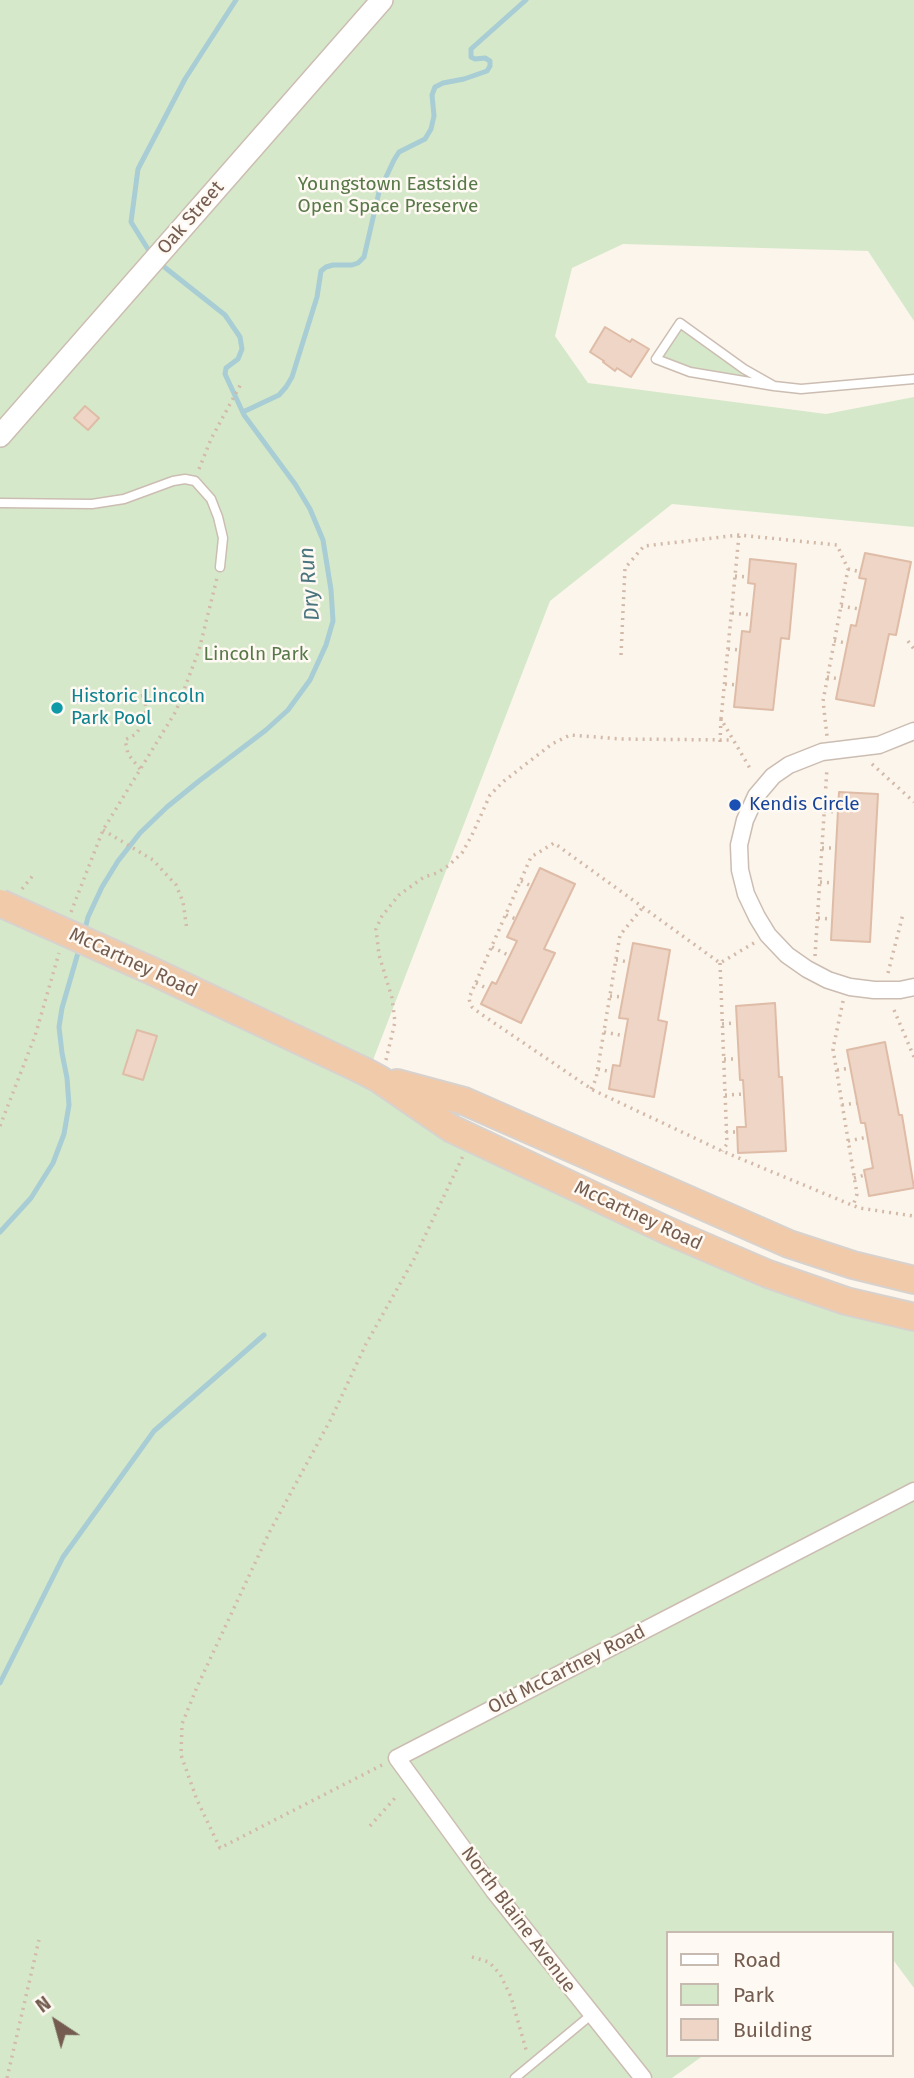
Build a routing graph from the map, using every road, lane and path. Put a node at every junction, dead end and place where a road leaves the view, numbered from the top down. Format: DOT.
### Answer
graph roads {
  1 [pos="382,0"];
  2 [pos="914,379"];
  3 [pos="242,382"];
  4 [pos="774,387"];
  5 [pos="0,436"];
  6 [pos="195,481"];
  7 [pos="0,503"];
  8 [pos="739,535"];
  9 [pos="220,567"];
  10 [pos="848,569"];
  11 [pos="861,572"];
  12 [pos="735,576"];
  13 [pos="749,577"];
  14 [pos="841,606"];
  15 [pos="859,609"];
  16 [pos="732,613"];
  17 [pos="752,615"];
  18 [pos="908,640"];
  19 [pos="834,641"];
  20 [pos="847,643"];
  21 [pos="728,649"];
  22 [pos="914,649"];
  23 [pos="740,650"];
  24 [pos="621,655"];
  25 [pos="827,677"];
  26 [pos="840,680"];
  27 [pos="725,684"];
  28 [pos="737,685"];
  29 [pos="141,696"];
  30 [pos="722,719"];
  31 [pos="914,731"];
  32 [pos="733,740"];
  33 [pos="720,741"];
  34 [pos="827,751"];
  35 [pos="872,764"];
  36 [pos="140,769"];
  37 [pos="751,770"];
  38 [pos="914,802"];
  39 [pos="824,811"];
  40 [pos="838,812"];
  41 [pos="103,830"];
  42 [pos="822,848"];
  43 [pos="836,848"];
  44 [pos="34,874"];
  45 [pos="520,881"];
  46 [pos="820,882"];
  47 [pos="834,883"];
  48 [pos="531,886"];
  49 [pos="10,898"];
  50 [pos="643,907"];
  51 [pos="903,914"];
  52 [pos="506,915"];
  53 [pos="69,918"];
  54 [pos="818,918"];
  55 [pos="516,919"];
  56 [pos="832,919"];
  57 [pos="187,930"];
  58 [pos="768,934"];
  59 [pos="62,944"];
  60 [pos="492,947"];
  61 [pos="510,956"];
  62 [pos="815,958"];
  63 [pos="616,960"];
  64 [pos="629,962"];
  65 [pos="720,963"];
  66 [pos="888,975"];
  67 [pos="476,983"];
  68 [pos="848,986"];
  69 [pos="914,987"];
  70 [pos="488,989"];
  71 [pos="610,996"];
  72 [pos="623,998"];
  73 [pos="894,1010"];
  74 [pos="736,1023"];
  75 [pos="722,1024"];
  76 [pos="604,1032"];
  77 [pos="625,1036"];
  78 [pos="914,1057"];
  79 [pos="724,1059"];
  80 [pos="738,1059"];
  81 [pos="850,1068"];
  82 [pos="598,1069"];
  83 [pos="837,1070"];
  84 [pos="612,1072"];
  85 [pos="372,1075"];
  86 [pos="591,1089"];
  87 [pos="744,1094"];
  88 [pos="725,1095"];
  89 [pos="857,1103"];
  90 [pos="842,1105"];
  91 [pos="0,1126"];
  92 [pos="726,1132"];
  93 [pos="737,1132"];
  94 [pos="868,1138"];
  95 [pos="472,1139"];
  96 [pos="848,1141"];
  97 [pos="722,1151"];
  98 [pos="865,1175"];
  99 [pos="854,1178"];
  100 [pos="853,1206"];
  101 [pos="914,1216"];
  102 [pos="914,1280"];
  103 [pos="914,1317"];
  104 [pos="914,1491"];
  105 [pos="397,1758"];
  106 [pos="395,1798"];
  107 [pos="370,1826"];
  108 [pos="39,1940"];
  109 [pos="472,1957"];
  110 [pos="592,2015"];
  111 [pos="530,2066"];
  112 [pos="7,2078"];
  113 [pos="515,2078"];
  114 [pos="643,2078"];
  1 -- 5 [label="street, Oak Street"];
  2 -- 4 [label="lane"];
  3 -- 6 [label="path"];
  4 -- 4 [label="lane"];
  6 -- 7 [label="lane"];
  6 -- 9 [label="lane"];
  8 -- 10 [label="path"];
  8 -- 12 [label="path"];
  8 -- 24 [label="path"];
  9 -- 36 [label="path"];
  10 -- 11 [label="path"];
  10 -- 14 [label="path"];
  12 -- 13 [label="path"];
  12 -- 16 [label="path"];
  14 -- 15 [label="path"];
  14 -- 19 [label="path"];
  16 -- 17 [label="path"];
  16 -- 21 [label="path"];
  18 -- 22 [label="path"];
  19 -- 20 [label="path"];
  19 -- 25 [label="path"];
  21 -- 23 [label="path"];
  21 -- 27 [label="path"];
  25 -- 26 [label="path"];
  25 -- 34 [label="path"];
  27 -- 28 [label="path"];
  27 -- 30 [label="path"];
  29 -- 36 [label="path"];
  30 -- 32 [label="path"];
  30 -- 33 [label="path"];
  31 -- 34 [label="street"];
  32 -- 33 [label="path"];
  32 -- 37 [label="path"];
  33 -- 85 [label="path"];
  34 -- 39 [label="path"];
  34 -- 58 [label="street"];
  35 -- 38 [label="path"];
  36 -- 41 [label="path"];
  39 -- 40 [label="path"];
  39 -- 42 [label="path"];
  41 -- 53 [label="path"];
  41 -- 57 [label="path"];
  42 -- 43 [label="path"];
  42 -- 46 [label="path"];
  44 -- 49 [label="path"];
  45 -- 48 [label="path"];
  45 -- 50 [label="path"];
  45 -- 52 [label="path"];
  46 -- 47 [label="path"];
  46 -- 54 [label="path"];
  49 -- 85 [label="highway, McCartney Road, bridge"];
  50 -- 63 [label="path"];
  50 -- 65 [label="path"];
  51 -- 66 [label="path"];
  52 -- 55 [label="path"];
  52 -- 60 [label="path"];
  54 -- 56 [label="path"];
  54 -- 62 [label="path"];
  58 -- 65 [label="path"];
  58 -- 68 [label="street"];
  59 -- 91 [label="path"];
  60 -- 61 [label="path"];
  60 -- 67 [label="path"];
  63 -- 64 [label="path"];
  63 -- 71 [label="path"];
  65 -- 75 [label="path"];
  67 -- 70 [label="path"];
  67 -- 86 [label="path"];
  68 -- 69 [label="street"];
  68 -- 83 [label="path"];
  71 -- 72 [label="path"];
  71 -- 76 [label="path"];
  73 -- 78 [label="path"];
  74 -- 75 [label="path"];
  75 -- 79 [label="path"];
  76 -- 77 [label="path"];
  76 -- 82 [label="path"];
  79 -- 80 [label="path"];
  79 -- 88 [label="path"];
  81 -- 83 [label="path"];
  82 -- 84 [label="path"];
  82 -- 86 [label="path"];
  83 -- 90 [label="path"];
  85 -- 95 [label="highway, McCartney Road"];
  85 -- 102 [label="highway, McCartney Road"];
  86 -- 97 [label="path"];
  87 -- 88 [label="path"];
  88 -- 92 [label="path"];
  89 -- 90 [label="path"];
  90 -- 96 [label="path"];
  92 -- 93 [label="path"];
  92 -- 97 [label="path"];
  94 -- 96 [label="path"];
  95 -- 103 [label="highway, McCartney Road"];
  95 -- 105 [label="path"];
  96 -- 99 [label="path"];
  97 -- 100 [label="path"];
  98 -- 99 [label="path"];
  99 -- 100 [label="path"];
  100 -- 101 [label="path"];
  104 -- 105 [label="street, Old McCartney Road"];
  105 -- 110 [label="street, North Blaine Avenue"];
  106 -- 107 [label="path"];
  108 -- 112 [label="path"];
  109 -- 111 [label="path"];
  110 -- 111 [label="lane"];
  110 -- 114 [label="street, North Blaine Avenue"];
  111 -- 113 [label="lane"];
}
